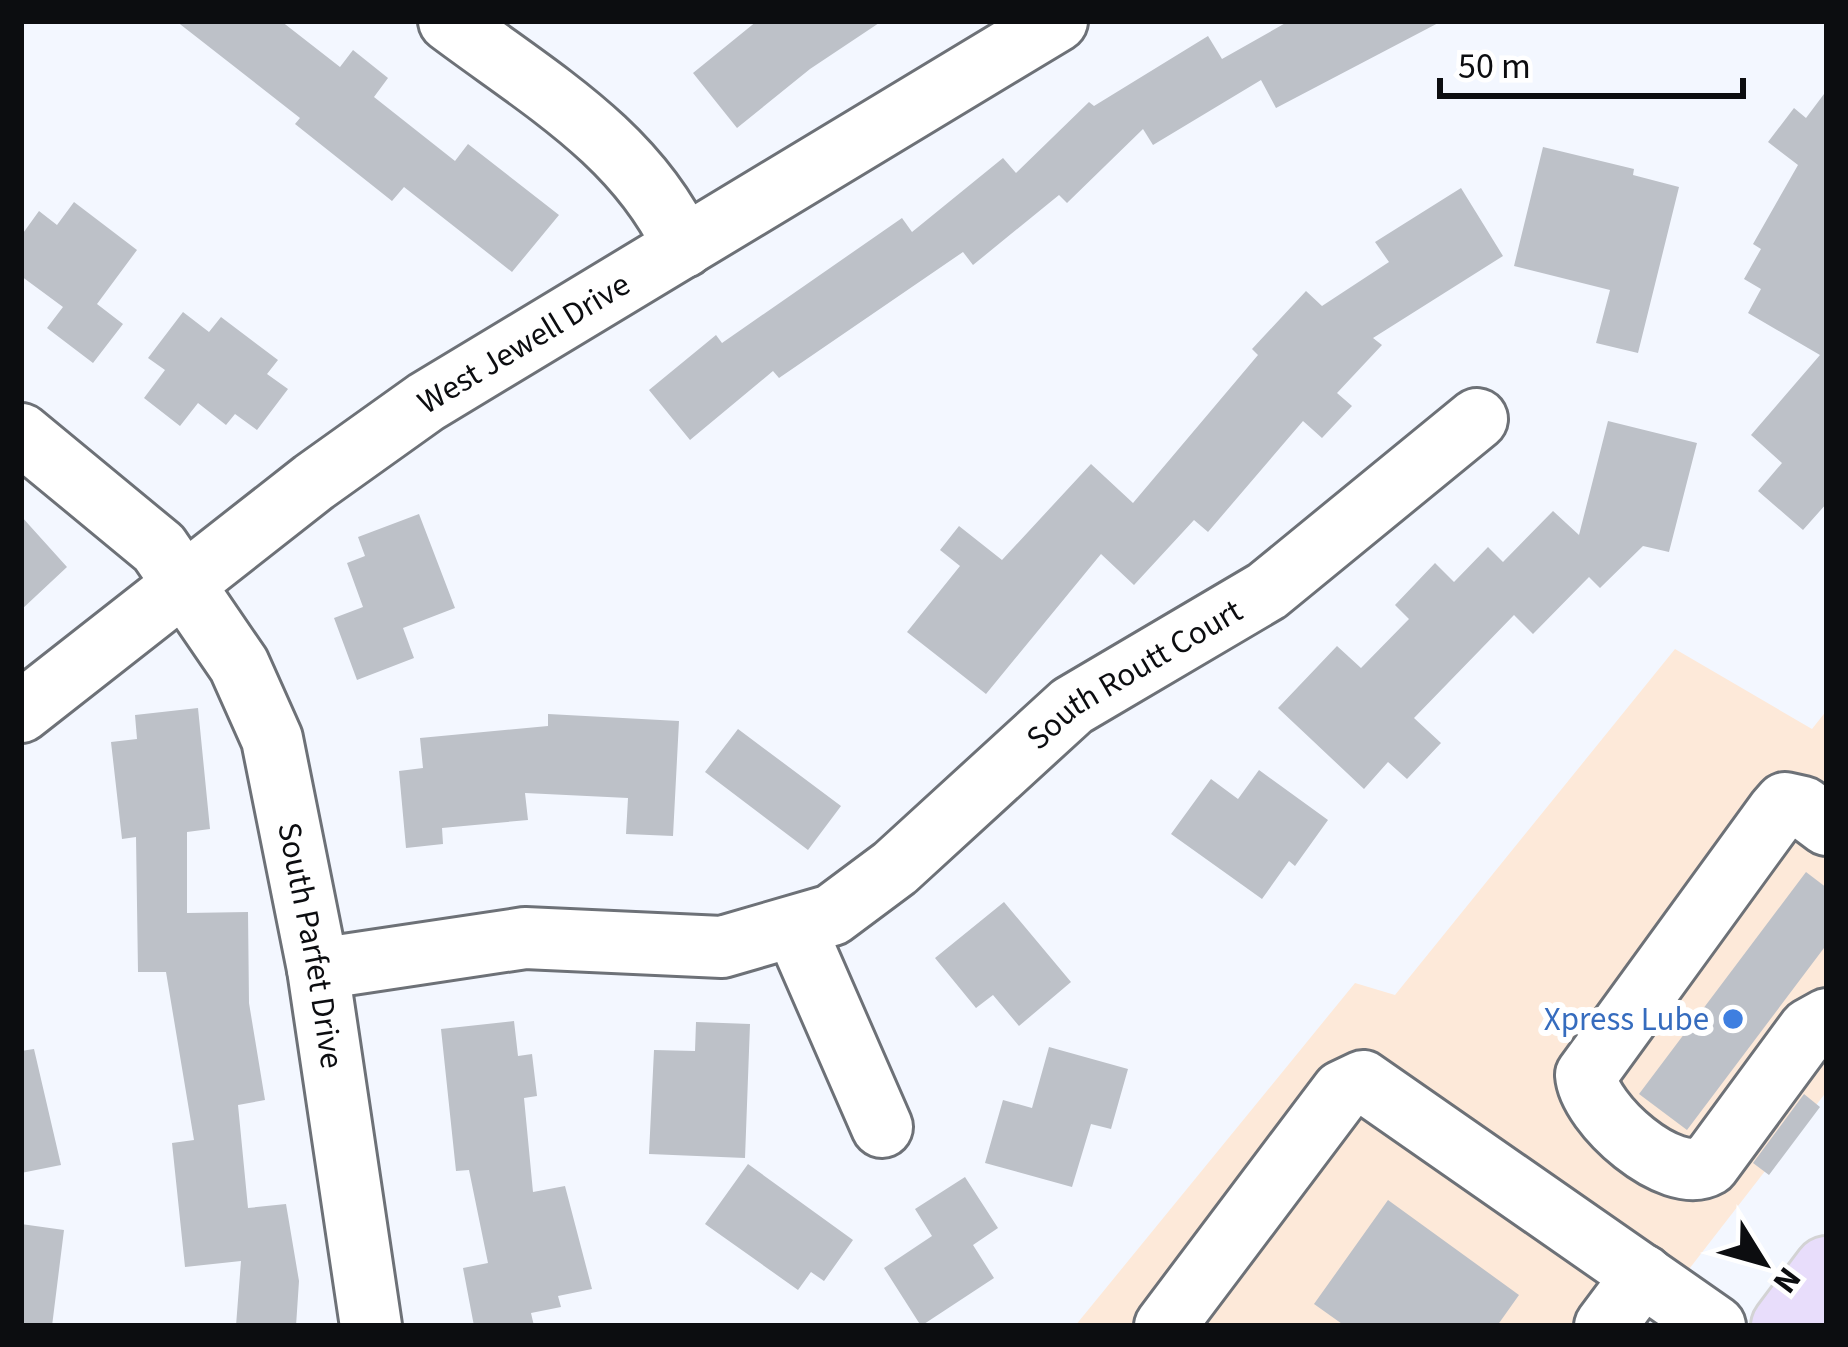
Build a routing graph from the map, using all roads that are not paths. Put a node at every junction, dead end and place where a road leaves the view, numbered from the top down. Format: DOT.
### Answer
graph roads {
  1 [pos="449,21"];
  2 [pos="1057,21"];
  3 [pos="684,247"];
  4 [pos="1478,419"];
  5 [pos="21,434"];
  6 [pos="188,585"];
  7 [pos="21,712"];
  8 [pos="1827,825"];
  9 [pos="796,929"];
  10 [pos="318,969"];
  11 [pos="1827,1019"];
  12 [pos="882,1127"];
  13 [pos="1827,1270"];
  14 [pos="1643,1275"];
  15 [pos="371,1326"];
  16 [pos="1165,1326"];
  17 [pos="1605,1326"];
  18 [pos="1715,1326"];
  19 [pos="1785,1326"];
  1 -- 3 [label="street"];
  2 -- 3 [label="street, West Jewell Drive"];
  3 -- 6 [label="street, West Jewell Drive"];
  4 -- 9 [label="street, South Routt Court"];
  5 -- 6 [label="street, South Parfet Drive"];
  6 -- 7 [label="street, West Jewell Drive"];
  6 -- 10 [label="street, South Parfet Drive"];
  8 -- 11 [label="street"];
  9 -- 10 [label="street, South Routt Court"];
  9 -- 12 [label="street"];
  10 -- 15 [label="street, South Parfet Drive"];
  13 -- 19 [label="main road"];
  14 -- 16 [label="street"];
  14 -- 17 [label="street"];
  14 -- 18 [label="street"];
}
